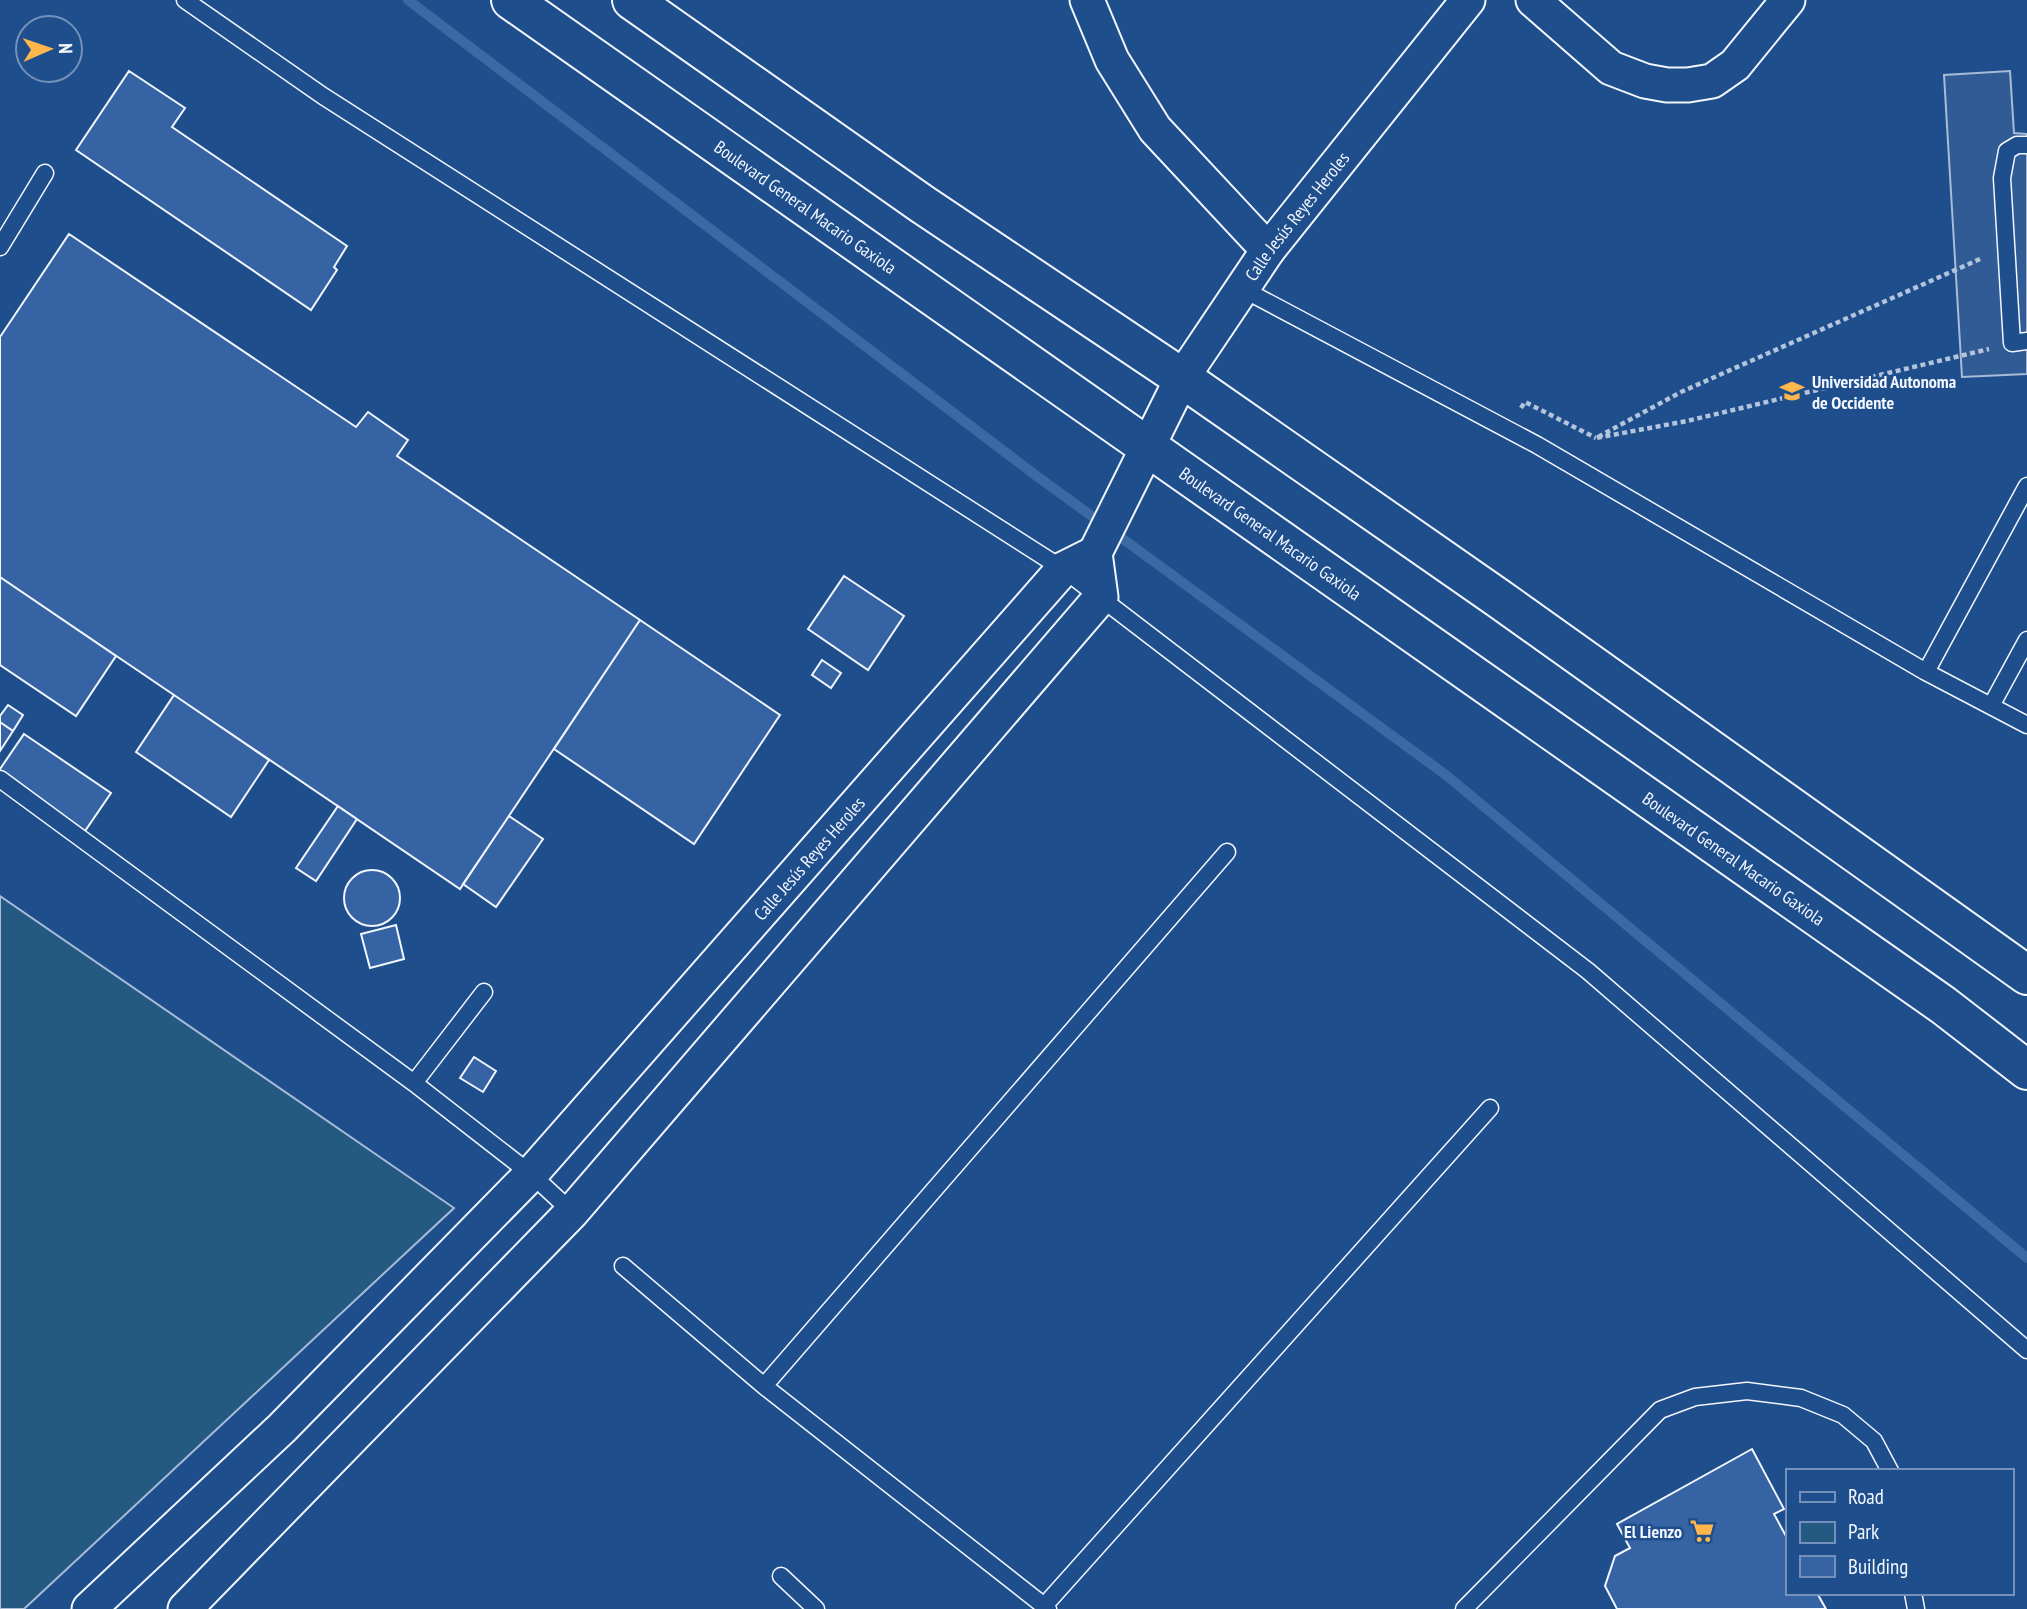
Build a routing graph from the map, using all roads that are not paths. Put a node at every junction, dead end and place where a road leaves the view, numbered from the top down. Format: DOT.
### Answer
graph roads {
  1 [pos="185,0"];
  2 [pos="511,0"];
  3 [pos="632,0"];
  4 [pos="1468,0"];
  5 [pos="1533,0"];
  6 [pos="1788,0"];
  7 [pos="1090,2"];
  8 [pos="2027,145"];
  9 [pos="44,173"];
  10 [pos="0,247"];
  11 [pos="1268,250"];
  12 [pos="1241,288"];
  13 [pos="2020,342"];
  14 [pos="1182,378"];
  15 [pos="1147,446"];
  16 [pos="2027,486"];
  17 [pos="1097,547"];
  18 [pos="1063,569"];
  19 [pos="1101,597"];
  20 [pos="2027,640"];
  21 [pos="1926,672"];
  22 [pos="1991,706"];
  23 [pos="2027,725"];
  24 [pos="0,779"];
  25 [pos="1227,852"];
  26 [pos="2027,975"];
  27 [pos="484,992"];
  28 [pos="2027,1070"];
  29 [pos="414,1083"];
  30 [pos="1490,1108"];
  31 [pos="531,1174"];
  32 [pos="572,1212"];
  33 [pos="623,1266"];
  34 [pos="2027,1350"];
  35 [pos="764,1387"];
  36 [pos="1889,1469"];
  37 [pos="781,1576"];
  38 [pos="1046,1607"];
  39 [pos="89,1609"];
  40 [pos="185,1609"];
  41 [pos="816,1609"];
  42 [pos="1464,1609"];
  1 -- 18 [label="lane"];
  2 -- 15 [label="main road, Boulevard General Macario Gaxiola"];
  3 -- 14 [label="main road"];
  4 -- 11 [label="street, Calle Jesús Reyes Heroles"];
  5 -- 6 [label="street"];
  7 -- 11 [label="street"];
  8 -- 13 [label="lane"];
  9 -- 10 [label="lane"];
  11 -- 12 [label="street, Calle Jesús Reyes Heroles"];
  12 -- 14 [label="street, Calle Jesús Reyes Heroles"];
  12 -- 21 [label="lane"];
  14 -- 15 [label="street, Calle Jesús Reyes Heroles"];
  14 -- 26 [label="main road"];
  15 -- 17 [label="street, Calle Jesús Reyes Heroles"];
  15 -- 28 [label="main road, Boulevard General Macario Gaxiola"];
  16 -- 21 [label="lane"];
  17 -- 18 [label="street, Calle Jesús Reyes Heroles"];
  17 -- 19 [label="street"];
  18 -- 19 [label="lane"];
  18 -- 31 [label="street, Calle Jesús Reyes Heroles"];
  19 -- 32 [label="street"];
  19 -- 34 [label="lane"];
  20 -- 22 [label="lane"];
  21 -- 22 [label="lane"];
  22 -- 23 [label="lane"];
  24 -- 29 [label="lane"];
  25 -- 35 [label="lane"];
  27 -- 29 [label="lane"];
  29 -- 31 [label="lane"];
  30 -- 38 [label="lane"];
  31 -- 32 [label="lane"];
  31 -- 39 [label="street, Calle Jesús Reyes Heroles"];
  32 -- 40 [label="street"];
  33 -- 35 [label="lane"];
  35 -- 38 [label="lane"];
  36 -- 42 [label="lane"];
  37 -- 41 [label="lane"];
}
